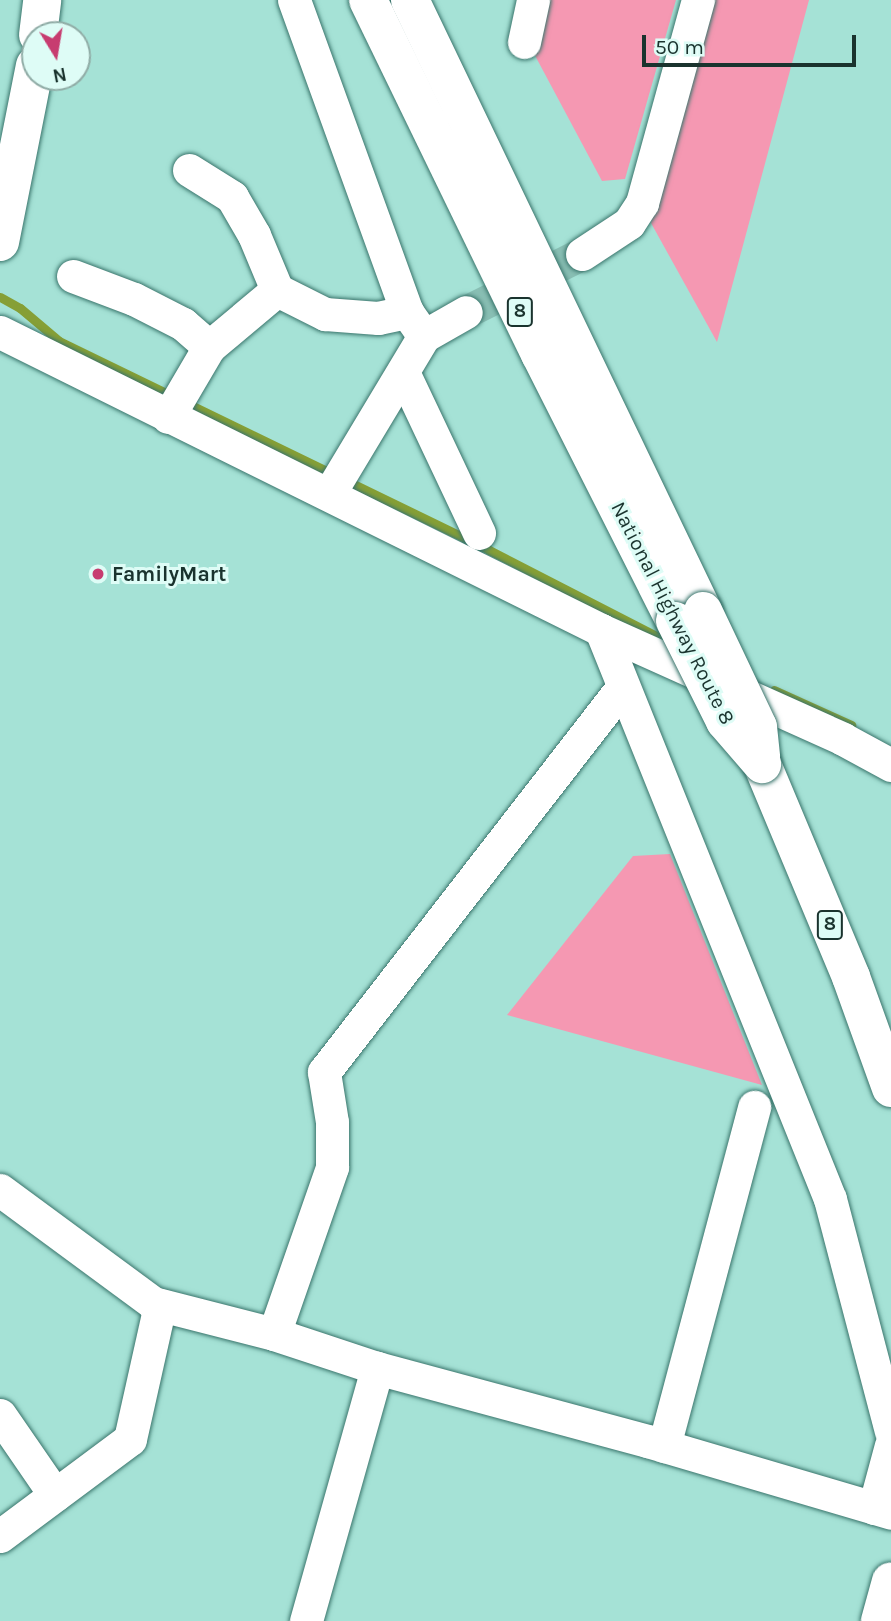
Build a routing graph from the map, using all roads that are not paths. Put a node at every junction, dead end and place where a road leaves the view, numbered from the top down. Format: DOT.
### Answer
graph roads {
  1 [pos="42,0"];
  2 [pos="294,0"];
  3 [pos="368,0"];
  4 [pos="410,0"];
  5 [pos="533,0"];
  6 [pos="698,0"];
  7 [pos="40,21"];
  8 [pos="524,42"];
  9 [pos="30,91"];
  10 [pos="189,170"];
  11 [pos="0,242"];
  12 [pos="582,254"];
  13 [pos="73,276"];
  14 [pos="277,289"];
  15 [pos="466,312"];
  16 [pos="415,324"];
  17 [pos="0,332"];
  18 [pos="209,347"];
  19 [pos="403,372"];
  20 [pos="168,416"];
  21 [pos="329,495"];
  22 [pos="479,533"];
  23 [pos="689,616"];
  24 [pos="601,630"];
  25 [pos="622,688"];
  26 [pos="891,765"];
  27 [pos="891,1088"];
  28 [pos="754,1107"];
  29 [pos="0,1190"];
  30 [pos="160,1305"];
  31 [pos="274,1334"];
  32 [pos="377,1368"];
  33 [pos="0,1415"];
  34 [pos="891,1431"];
  35 [pos="891,1445"];
  36 [pos="664,1446"];
  37 [pos="55,1495"];
  38 [pos="883,1510"];
  39 [pos="0,1536"];
  40 [pos="891,1581"];
  41 [pos="306,1621"];
  42 [pos="880,1621"];
  1 -- 7 [label="main road"];
  2 -- 16 [label="street"];
  3 -- 23 [label="main road, National Highway Route 8 / 8"];
  4 -- 23 [label="main road, National Highway Route 8 / 8"];
  5 -- 8 [label="street"];
  6 -- 12 [label="street"];
  9 -- 11 [label="main road"];
  10 -- 14 [label="street"];
  13 -- 18 [label="street"];
  14 -- 16 [label="street"];
  14 -- 18 [label="street"];
  15 -- 16 [label="street"];
  16 -- 19 [label="street"];
  17 -- 20 [label="street"];
  18 -- 20 [label="street"];
  19 -- 21 [label="street"];
  19 -- 22 [label="street"];
  20 -- 21 [label="street"];
  21 -- 24 [label="street"];
  23 -- 27 [label="main road, National Highway Route 8 / 8, bridge"];
  24 -- 25 [label="street"];
  24 -- 26 [label="street"];
  25 -- 31 [label="street"];
  25 -- 34 [label="street"];
  28 -- 36 [label="street"];
  29 -- 30 [label="street"];
  30 -- 31 [label="street"];
  30 -- 37 [label="street"];
  31 -- 32 [label="street"];
  32 -- 36 [label="street"];
  32 -- 41 [label="street"];
  33 -- 37 [label="street"];
  35 -- 38 [label="street"];
  36 -- 38 [label="street"];
  37 -- 39 [label="street"];
  40 -- 42 [label="main road"];
}
